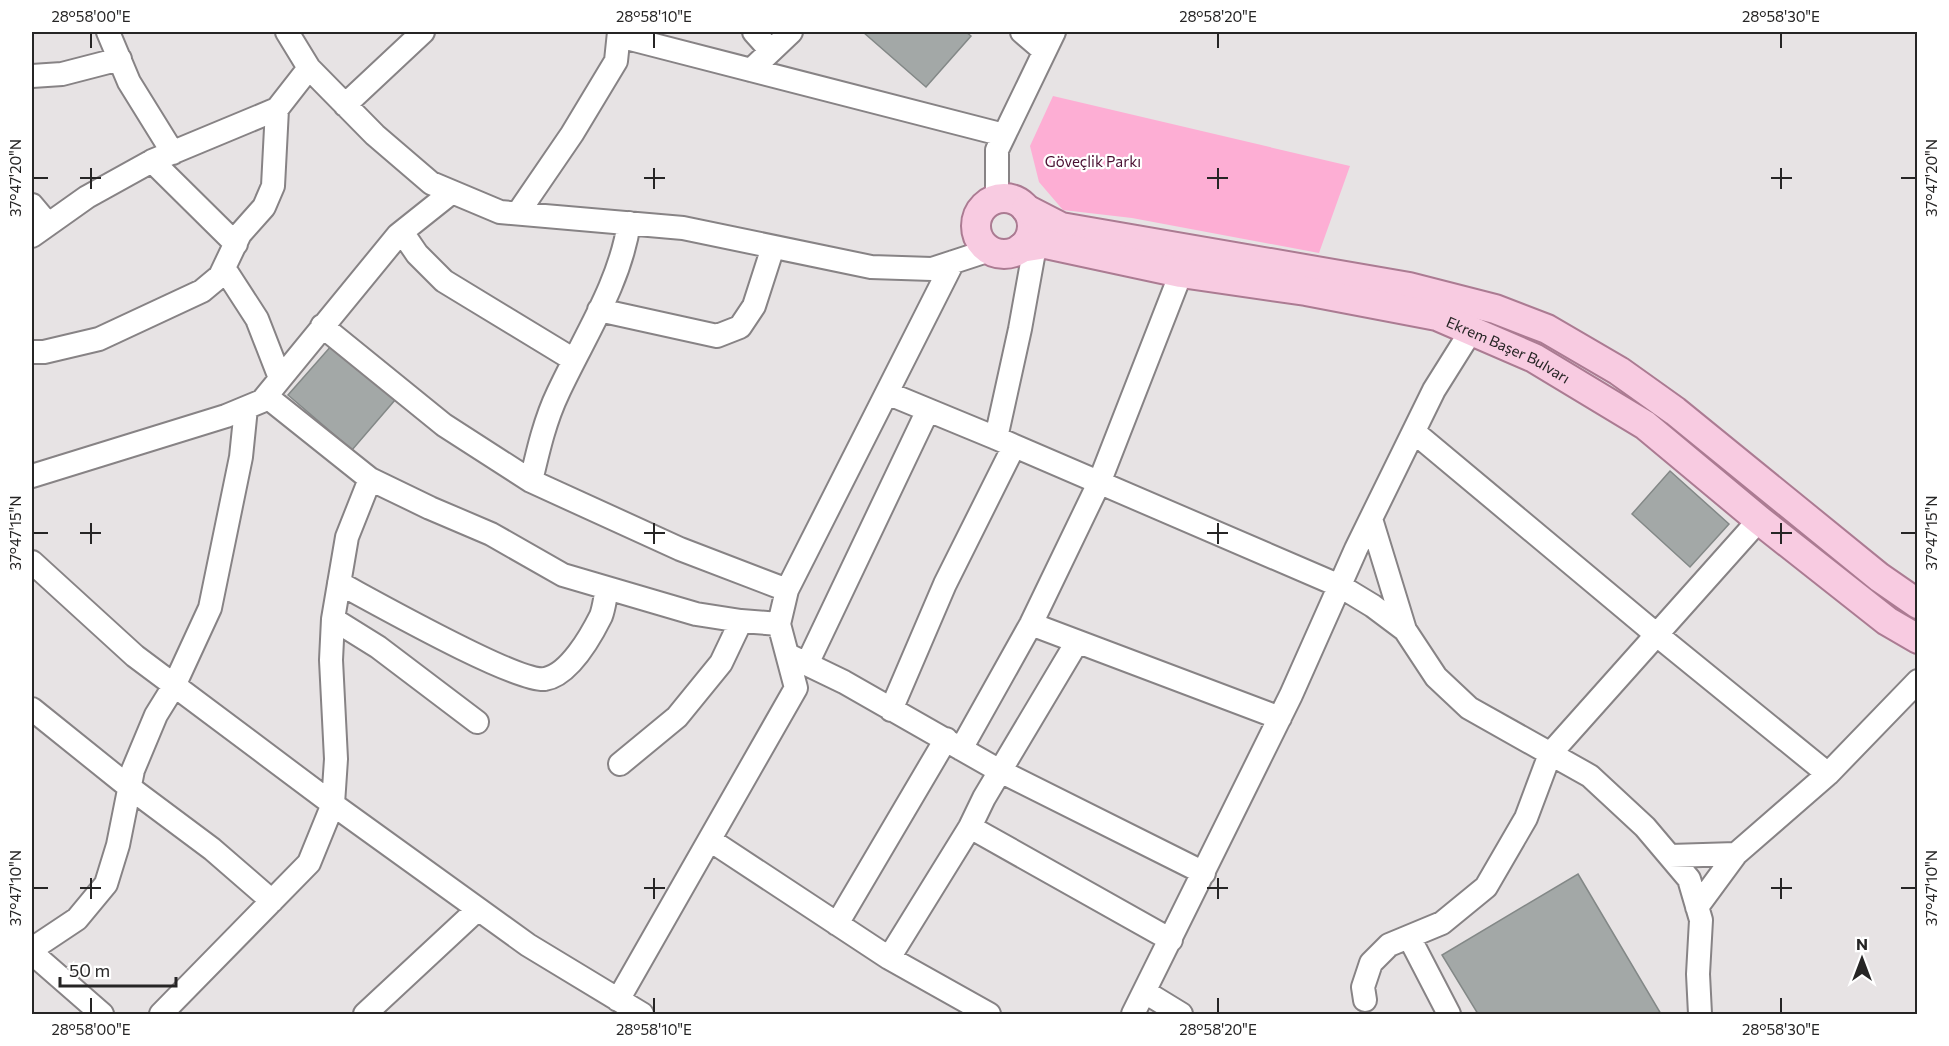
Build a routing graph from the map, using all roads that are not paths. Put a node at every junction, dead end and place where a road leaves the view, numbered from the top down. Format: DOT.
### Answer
graph roads {
  1 [pos="108,32"];
  2 [pos="287,32"];
  3 [pos="423,32"];
  4 [pos="754,32"];
  5 [pos="791,32"];
  6 [pos="1022,32"];
  7 [pos="619,34"];
  8 [pos="1048,41"];
  9 [pos="771,51"];
  10 [pos="120,59"];
  11 [pos="309,68"];
  12 [pos="752,70"];
  13 [pos="32,76"];
  14 [pos="345,105"];
  15 [pos="277,109"];
  16 [pos="1004,135"];
  17 [pos="163,157"];
  18 [pos="452,192"];
  19 [pos="997,199"];
  20 [pos="32,205"];
  21 [pos="1026,209"];
  22 [pos="518,213"];
  23 [pos="629,223"];
  24 [pos="40,230"];
  25 [pos="402,232"];
  26 [pos="236,244"];
  27 [pos="773,247"];
  28 [pos="1028,247"];
  29 [pos="990,250"];
  30 [pos="953,262"];
  31 [pos="224,268"];
  32 [pos="1181,273"];
  33 [pos="599,310"];
  34 [pos="322,326"];
  35 [pos="1471,331"];
  36 [pos="32,352"];
  37 [pos="574,360"];
  38 [pos="280,378"];
  39 [pos="887,393"];
  40 [pos="266,396"];
  41 [pos="246,408"];
  42 [pos="928,410"];
  43 [pos="1414,432"];
  44 [pos="1005,442"];
  45 [pos="32,476"];
  46 [pos="370,479"];
  47 [pos="531,481"];
  48 [pos="1099,483"];
  49 [pos="1371,519"];
  50 [pos="1759,520"];
  51 [pos="32,562"];
  52 [pos="339,583"];
  53 [pos="1340,586"];
  54 [pos="607,589"];
  55 [pos="787,590"];
  56 [pos="1917,604"];
  57 [pos="333,620"];
  58 [pos="741,621"];
  59 [pos="779,624"];
  60 [pos="1031,624"];
  61 [pos="1405,630"];
  62 [pos="1657,635"];
  63 [pos="1917,639"];
  64 [pos="1077,642"];
  65 [pos="798,660"];
  66 [pos="1917,681"];
  67 [pos="174,686"];
  68 [pos="32,709"];
  69 [pos="891,710"];
  70 [pos="1280,718"];
  71 [pos="477,722"];
  72 [pos="954,744"];
  73 [pos="1550,754"];
  74 [pos="620,764"];
  75 [pos="1000,771"];
  76 [pos="1828,774"];
  77 [pos="129,787"];
  78 [pos="333,804"];
  79 [pos="970,827"];
  80 [pos="710,840"];
  81 [pos="1736,854"];
  82 [pos="1670,856"];
  83 [pos="1204,873"];
  84 [pos="272,901"];
  85 [pos="1697,907"];
  86 [pos="478,909"];
  87 [pos="837,924"];
  88 [pos="1409,938"];
  89 [pos="1171,940"];
  90 [pos="32,951"];
  91 [pos="889,958"];
  92 [pos="1145,992"];
  93 [pos="618,1000"];
  94 [pos="1365,1000"];
  95 [pos="102,1014"];
  96 [pos="162,1014"];
  97 [pos="365,1014"];
  98 [pos="642,1014"];
  99 [pos="988,1014"];
  100 [pos="1133,1014"];
  101 [pos="1181,1014"];
  102 [pos="1449,1014"];
  103 [pos="1700,1014"];
  1 -- 10 [label="street"];
  2 -- 11 [label="street"];
  3 -- 14 [label="street"];
  4 -- 9 [label="street"];
  5 -- 9 [label="street"];
  6 -- 8 [label="street"];
  7 -- 12 [label="street"];
  7 -- 22 [label="street"];
  8 -- 16 [label="street"];
  9 -- 12 [label="street"];
  10 -- 13 [label="street"];
  10 -- 17 [label="street"];
  11 -- 14 [label="street"];
  11 -- 15 [label="street"];
  12 -- 16 [label="street"];
  14 -- 18 [label="street"];
  15 -- 17 [label="street"];
  15 -- 26 [label="street"];
  16 -- 19 [label="street"];
  17 -- 24 [label="street"];
  17 -- 26 [label="street"];
  18 -- 22 [label="street"];
  18 -- 25 [label="street"];
  19 -- 21 [label="main road"];
  19 -- 29 [label="main road"];
  20 -- 24 [label="street"];
  21 -- 28 [label="main road"];
  21 -- 56 [label="main road, Ekrem Başer Bulvarı"];
  22 -- 23 [label="street"];
  23 -- 27 [label="street"];
  23 -- 33 [label="street"];
  25 -- 34 [label="street"];
  25 -- 37 [label="street"];
  26 -- 31 [label="street"];
  27 -- 30 [label="street"];
  27 -- 33 [label="street"];
  28 -- 29 [label="main road"];
  28 -- 32 [label="main road, Ekrem Başer Bulvarı"];
  28 -- 44 [label="street"];
  29 -- 30 [label="street"];
  30 -- 39 [label="street"];
  31 -- 36 [label="street"];
  31 -- 38 [label="street"];
  32 -- 35 [label="main road, Ekrem Başer Bulvarı"];
  32 -- 48 [label="street"];
  33 -- 37 [label="street"];
  34 -- 38 [label="street"];
  34 -- 47 [label="street"];
  35 -- 43 [label="street"];
  35 -- 50 [label="main road, Ekrem Başer Bulvarı"];
  37 -- 47 [label="street"];
  38 -- 40 [label="street"];
  39 -- 42 [label="street"];
  39 -- 55 [label="street"];
  40 -- 41 [label="street"];
  40 -- 46 [label="street"];
  41 -- 45 [label="street"];
  41 -- 67 [label="street"];
  42 -- 44 [label="street"];
  42 -- 65 [label="street"];
  43 -- 49 [label="street"];
  43 -- 62 [label="street"];
  44 -- 48 [label="street"];
  44 -- 69 [label="street"];
  46 -- 52 [label="street"];
  46 -- 54 [label="street"];
  47 -- 55 [label="street"];
  48 -- 53 [label="street"];
  48 -- 60 [label="street"];
  49 -- 53 [label="street"];
  49 -- 61 [label="street"];
  50 -- 62 [label="street"];
  50 -- 63 [label="main road, Ekrem Başer Bulvarı"];
  51 -- 67 [label="street"];
  52 -- 54 [label="street"];
  52 -- 57 [label="street"];
  53 -- 61 [label="street"];
  53 -- 70 [label="street"];
  54 -- 58 [label="street"];
  55 -- 59 [label="street"];
  57 -- 71 [label="street"];
  57 -- 78 [label="street"];
  58 -- 59 [label="street"];
  58 -- 74 [label="street"];
  59 -- 65 [label="street"];
  60 -- 64 [label="street"];
  60 -- 72 [label="street"];
  61 -- 73 [label="street"];
  62 -- 73 [label="street"];
  62 -- 76 [label="street"];
  64 -- 70 [label="street"];
  64 -- 75 [label="street"];
  65 -- 69 [label="street"];
  65 -- 80 [label="street"];
  66 -- 76 [label="street"];
  67 -- 77 [label="street"];
  67 -- 78 [label="street"];
  68 -- 77 [label="street"];
  69 -- 72 [label="street"];
  70 -- 83 [label="street"];
  72 -- 75 [label="street"];
  72 -- 87 [label="street"];
  73 -- 82 [label="street"];
  73 -- 88 [label="street"];
  75 -- 79 [label="street"];
  75 -- 83 [label="street"];
  76 -- 81 [label="street"];
  77 -- 84 [label="street"];
  77 -- 90 [label="street"];
  78 -- 84 [label="street"];
  78 -- 86 [label="street"];
  79 -- 89 [label="street"];
  79 -- 91 [label="street"];
  80 -- 87 [label="street"];
  80 -- 93 [label="street"];
  81 -- 82 [label="street"];
  81 -- 85 [label="street"];
  82 -- 85 [label="street"];
  83 -- 89 [label="street"];
  84 -- 96 [label="street"];
  85 -- 103 [label="street"];
  86 -- 93 [label="street"];
  86 -- 97 [label="street"];
  87 -- 91 [label="street"];
  88 -- 94 [label="street"];
  88 -- 102 [label="street"];
  89 -- 92 [label="street"];
  90 -- 95 [label="street"];
  91 -- 99 [label="street"];
  92 -- 100 [label="street"];
  92 -- 101 [label="street"];
  93 -- 98 [label="street"];
}
